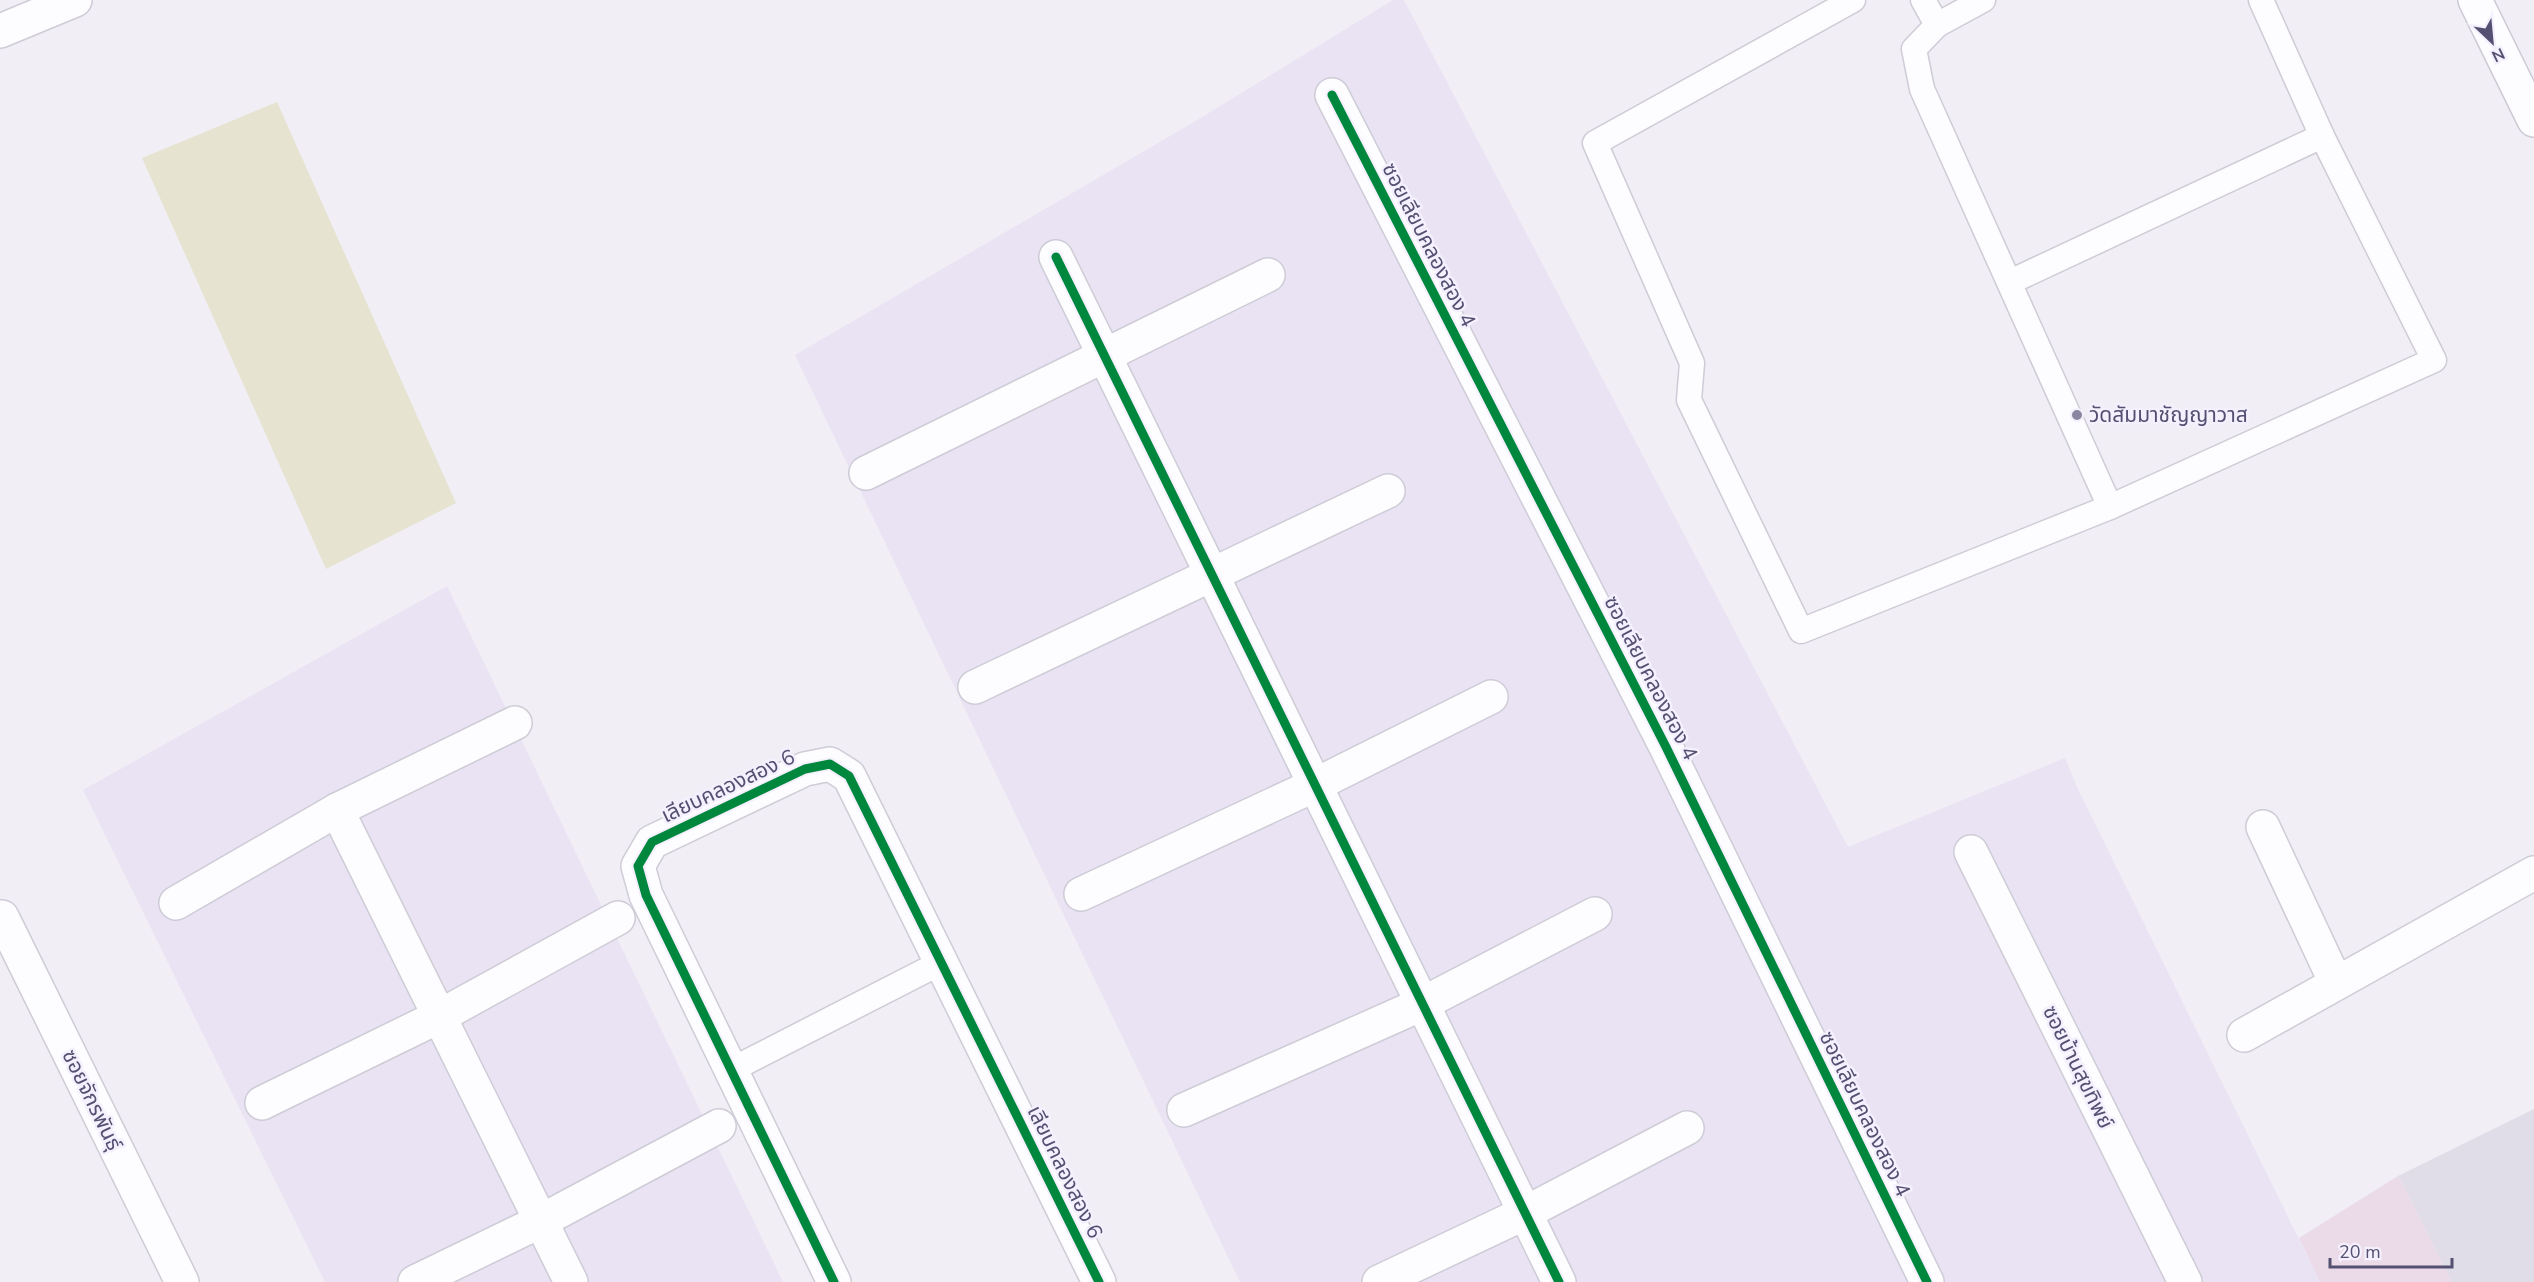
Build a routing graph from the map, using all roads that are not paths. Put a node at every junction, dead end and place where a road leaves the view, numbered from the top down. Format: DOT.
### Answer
graph roads {
  1 [pos="75,0"];
  2 [pos="1853,0"];
  3 [pos="1923,0"];
  4 [pos="1983,0"];
  5 [pos="2261,0"];
  6 [pos="2475,0"];
  7 [pos="1937,24"];
  8 [pos="0,31"];
  9 [pos="1332,95"];
  10 [pos="2534,120"];
  11 [pos="2322,136"];
  12 [pos="1056,258"];
  13 [pos="1268,275"];
  14 [pos="2010,282"];
  15 [pos="1105,357"];
  16 [pos="866,474"];
  17 [pos="1388,491"];
  18 [pos="2110,507"];
  19 [pos="1212,576"];
  20 [pos="975,687"];
  21 [pos="1491,697"];
  22 [pos="515,723"];
  23 [pos="1315,785"];
  24 [pos="337,810"];
  25 [pos="2263,827"];
  26 [pos="1971,852"];
  27 [pos="2534,873"];
  28 [pos="1081,894"];
  29 [pos="176,903"];
  30 [pos="1595,914"];
  31 [pos="2,917"];
  32 [pos="618,918"];
  33 [pos="942,962"];
  34 [pos="2336,983"];
  35 [pos="1422,1004"];
  36 [pos="440,1016"];
  37 [pos="2244,1035"];
  38 [pos="731,1070"];
  39 [pos="262,1103"];
  40 [pos="1184,1110"];
  41 [pos="719,1126"];
  42 [pos="1687,1128"];
  43 [pos="1525,1213"];
  44 [pos="541,1221"];
  45 [pos="182,1282"];
  46 [pos="416,1282"];
  47 [pos="571,1282"];
  48 [pos="834,1282"];
  49 [pos="1100,1282"];
  50 [pos="1379,1282"];
  51 [pos="1559,1282"];
  52 [pos="1927,1282"];
  53 [pos="2185,1282"];
  1 -- 8 [label="street"];
  2 -- 18 [label="lane"];
  3 -- 7 [label="lane"];
  4 -- 7 [label="lane"];
  5 -- 11 [label="lane"];
  6 -- 10 [label="street"];
  7 -- 14 [label="lane"];
  9 -- 52 [label="street, ซอยเลียบคลองสอง 4"];
  11 -- 14 [label="lane"];
  11 -- 18 [label="lane"];
  12 -- 15 [label="street"];
  13 -- 15 [label="street"];
  14 -- 18 [label="lane"];
  15 -- 16 [label="street"];
  15 -- 19 [label="street"];
  17 -- 19 [label="street"];
  19 -- 20 [label="street"];
  19 -- 23 [label="street"];
  21 -- 23 [label="street"];
  22 -- 24 [label="street"];
  23 -- 28 [label="street"];
  23 -- 35 [label="street"];
  24 -- 29 [label="street"];
  24 -- 36 [label="street"];
  25 -- 34 [label="street"];
  26 -- 53 [label="street, ซอยบ้านสุขทิพย์"];
  27 -- 34 [label="street"];
  30 -- 35 [label="street"];
  31 -- 45 [label="street, ซอยจักรพันธุ์"];
  32 -- 36 [label="street"];
  33 -- 38 [label="lane"];
  33 -- 38 [label="street, เลียบคลองสอง 6"];
  33 -- 49 [label="street, เลียบคลองสอง 6"];
  34 -- 37 [label="street"];
  35 -- 40 [label="street"];
  35 -- 43 [label="street"];
  36 -- 39 [label="street"];
  36 -- 44 [label="street"];
  38 -- 48 [label="street, เลียบคลองสอง 6"];
  41 -- 44 [label="street"];
  42 -- 43 [label="street"];
  43 -- 50 [label="street"];
  43 -- 51 [label="street"];
  44 -- 46 [label="street"];
  44 -- 47 [label="street"];
}
